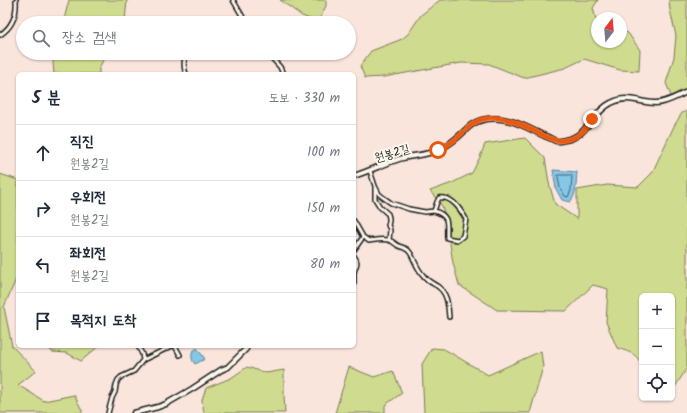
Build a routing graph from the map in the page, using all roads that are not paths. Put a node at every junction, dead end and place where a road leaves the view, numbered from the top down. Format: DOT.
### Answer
graph roads {
  1 [pos="16,0"];
  2 [pos="233,0"];
  3 [pos="242,16"];
  4 [pos="0,35"];
  5 [pos="184,60"];
  6 [pos="274,60"];
  7 [pos="185,72"];
  8 [pos="282,72"];
  9 [pos="687,92"];
  10 [pos="370,171"];
  11 [pos="356,175"];
  12 [pos="375,186"];
  13 [pos="434,211"];
  14 [pos="356,225"];
  15 [pos="363,237"];
  16 [pos="389,240"];
  17 [pos="356,246"];
  18 [pos="448,317"];
  19 [pos="139,348"];
  20 [pos="168,348"];
  21 [pos="176,348"];
  22 [pos="246,348"];
  23 [pos="180,355"];
  24 [pos="144,360"];
  25 [pos="108,413"];
  26 [pos="134,413"];
  1 -- 4 [label="street"];
  2 -- 3 [label="street"];
  5 -- 7 [label="street"];
  6 -- 8 [label="street"];
  9 -- 10 [label="main road, 원봉2길"];
  10 -- 11 [label="main road, 원봉2길"];
  10 -- 12 [label="street"];
  12 -- 13 [label="street"];
  12 -- 16 [label="street"];
  13 -- 13 [label="street"];
  14 -- 15 [label="street"];
  15 -- 16 [label="street"];
  15 -- 17 [label="street"];
  16 -- 18 [label="street"];
  19 -- 24 [label="street"];
  20 -- 24 [label="street"];
  21 -- 23 [label="street"];
  22 -- 26 [label="main road"];
  24 -- 25 [label="street"];
}
